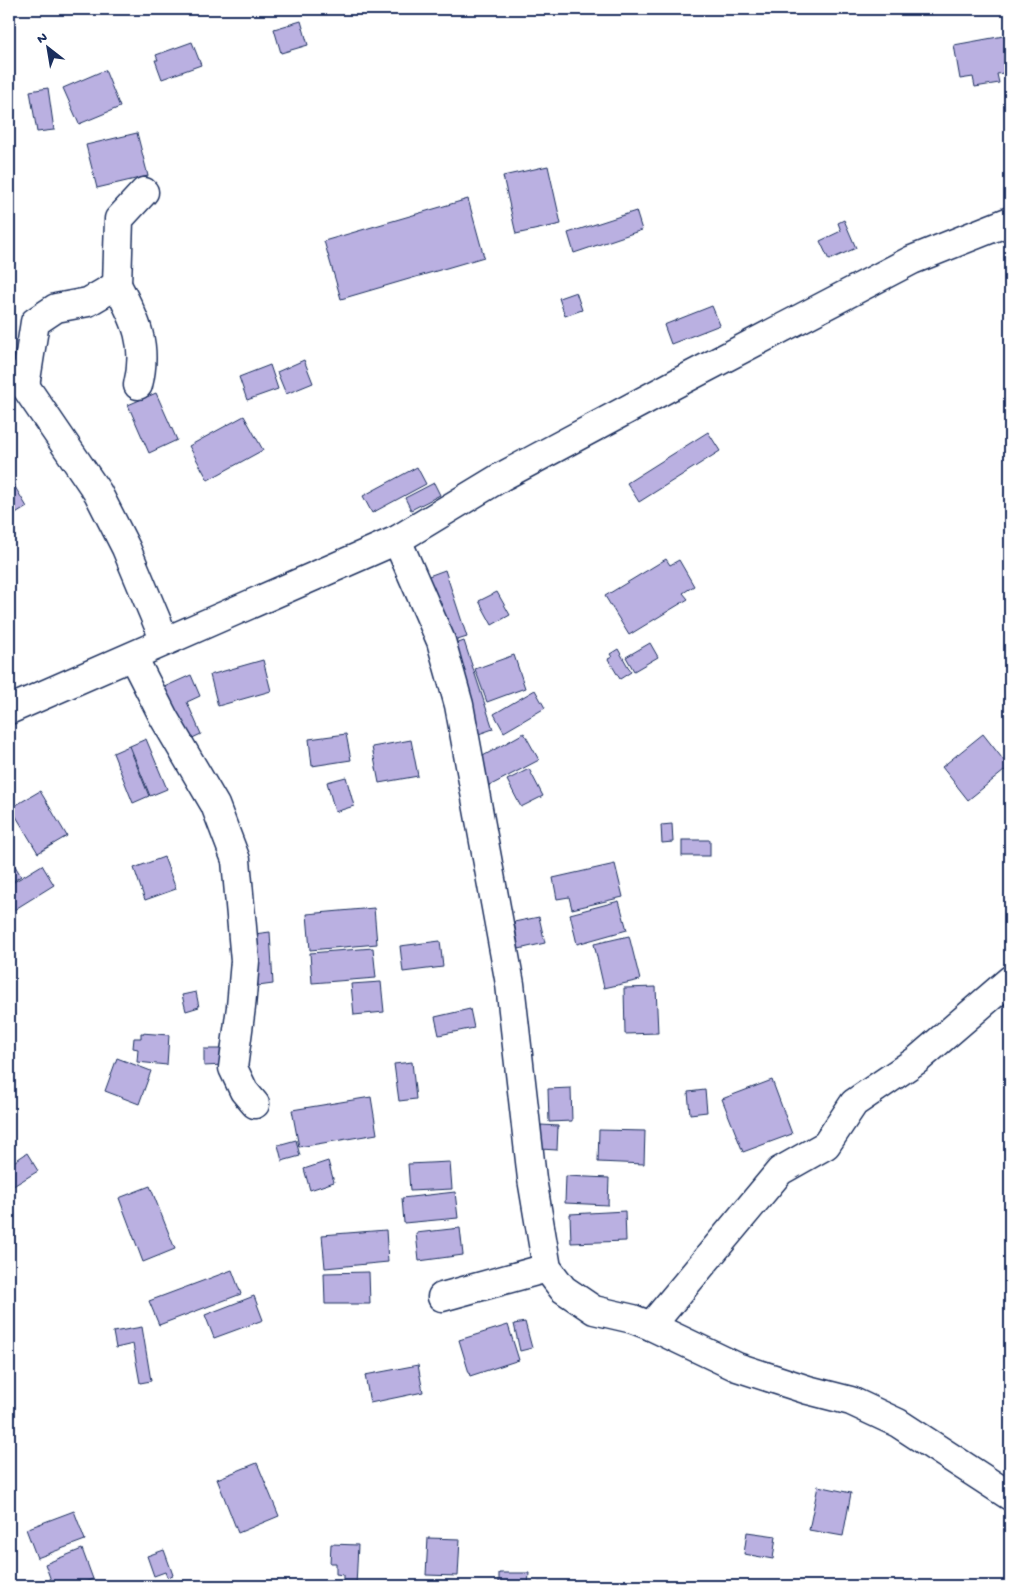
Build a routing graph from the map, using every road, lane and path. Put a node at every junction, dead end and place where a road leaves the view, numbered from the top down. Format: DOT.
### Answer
graph roads {
  1 [pos="144,192"];
  2 [pos="1010,221"];
  3 [pos="117,285"];
  4 [pos="17,380"];
  5 [pos="138,384"];
  6 [pos="397,540"];
  7 [pos="165,641"];
  8 [pos="133,657"];
  9 [pos="9,710"];
  10 [pos="1010,980"];
  11 [pos="255,1104"];
  12 [pos="547,1268"];
  13 [pos="442,1297"];
  14 [pos="651,1326"];
  15 [pos="1010,1496"];
  1 -- 3 [label="street"];
  2 -- 6 [label="street"];
  3 -- 4 [label="street"];
  3 -- 5 [label="street"];
  4 -- 7 [label="street"];
  6 -- 7 [label="street"];
  6 -- 12 [label="street"];
  7 -- 8 [label="street"];
  8 -- 9 [label="street"];
  8 -- 11 [label="street"];
  10 -- 14 [label="street"];
  12 -- 13 [label="street"];
  12 -- 14 [label="street"];
  14 -- 15 [label="street"];
}
